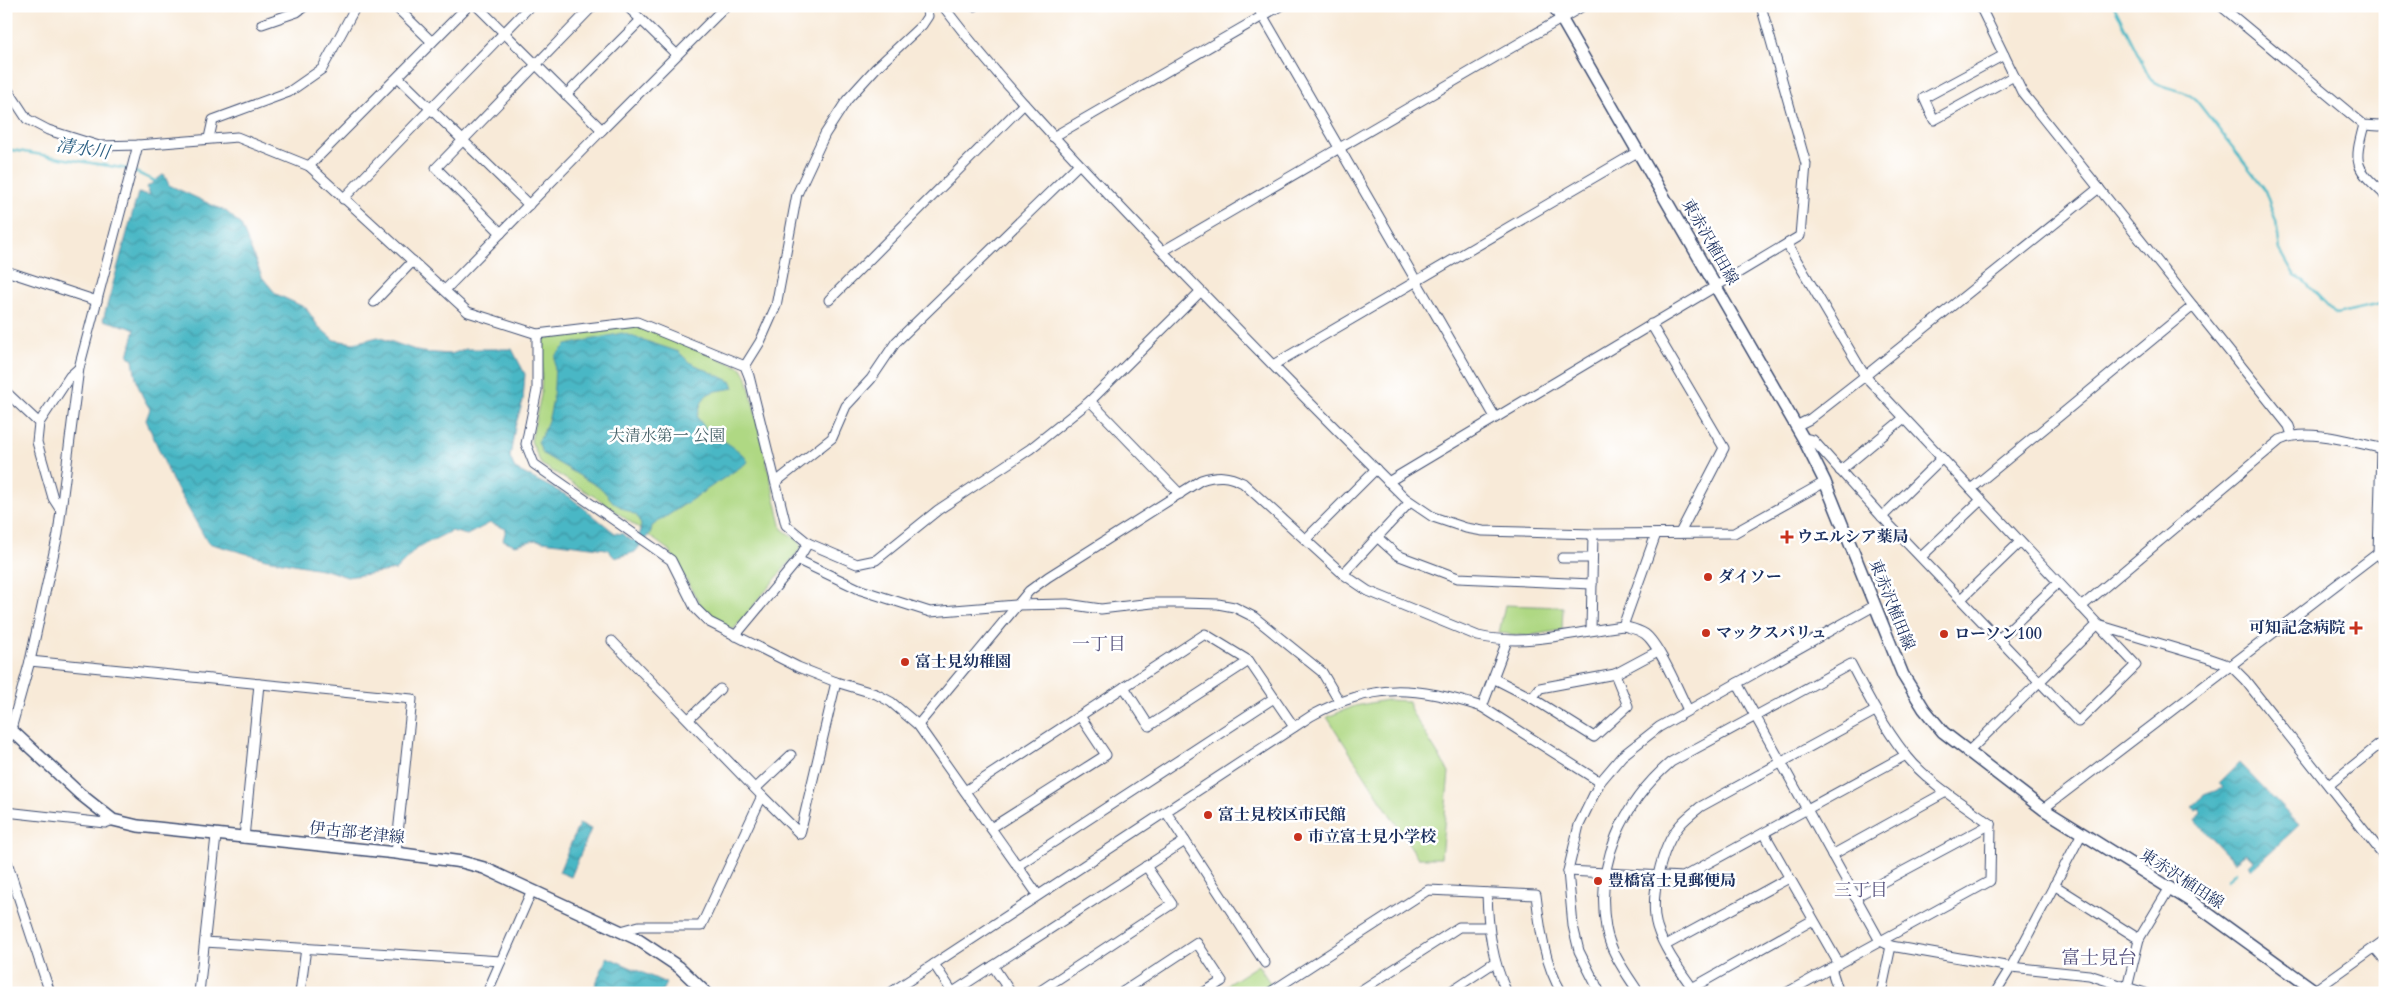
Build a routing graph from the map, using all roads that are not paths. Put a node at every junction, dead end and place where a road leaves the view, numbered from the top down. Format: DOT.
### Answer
graph roads {
  1 [pos="305,6"];
  2 [pos="356,6"];
  3 [pos="468,6"];
  4 [pos="477,6"];
  5 [pos="530,6"];
  6 [pos="593,6"];
  7 [pos="627,6"];
  8 [pos="726,6"];
  9 [pos="926,6"];
  10 [pos="943,6"];
  11 [pos="1257,6"];
  12 [pos="1280,6"];
  13 [pos="1554,6"];
  14 [pos="1583,6"];
  15 [pos="1761,6"];
  16 [pos="1980,6"];
  17 [pos="2221,6"];
  18 [pos="401,8"];
  19 [pos="1262,16"];
  20 [pos="1562,19"];
  21 [pos="641,20"];
  22 [pos="262,24"];
  23 [pos="504,33"];
  24 [pos="432,42"];
  25 [pos="676,54"];
  26 [pos="2004,55"];
  27 [pos="535,65"];
  28 [pos="2014,76"];
  29 [pos="399,78"];
  30 [pos="6,87"];
  31 [pos="566,95"];
  32 [pos="1024,104"];
  33 [pos="430,110"];
  34 [pos="2385,124"];
  35 [pos="2364,125"];
  36 [pos="602,130"];
  37 [pos="1053,137"];
  38 [pos="210,138"];
  39 [pos="462,140"];
  40 [pos="138,145"];
  41 [pos="1339,147"];
  42 [pos="1639,151"];
  43 [pos="1078,165"];
  44 [pos="310,166"];
  45 [pos="2099,188"];
  46 [pos="2385,195"];
  47 [pos="343,198"];
  48 [pos="530,205"];
  49 [pos="501,233"];
  50 [pos="1787,244"];
  51 [pos="1162,251"];
  52 [pos="413,261"];
  53 [pos="6,271"];
  54 [pos="1417,281"];
  55 [pos="1716,285"];
  56 [pos="445,290"];
  57 [pos="1200,292"];
  58 [pos="829,300"];
  59 [pos="97,301"];
  60 [pos="374,302"];
  61 [pos="2193,306"];
  62 [pos="1651,324"];
  63 [pos="537,334"];
  64 [pos="1273,365"];
  65 [pos="745,366"];
  66 [pos="79,368"];
  67 [pos="1865,376"];
  68 [pos="6,392"];
  69 [pos="1090,401"];
  70 [pos="1495,417"];
  71 [pos="1904,418"];
  72 [pos="39,423"];
  73 [pos="1796,426"];
  74 [pos="2292,435"];
  75 [pos="1803,438"];
  76 [pos="2383,449"];
  77 [pos="1942,458"];
  78 [pos="1376,469"];
  79 [pos="1840,471"];
  80 [pos="776,482"];
  81 [pos="1388,482"];
  82 [pos="1825,482"];
  83 [pos="1971,489"];
  84 [pos="1180,494"];
  85 [pos="1981,500"];
  86 [pos="1410,502"];
  87 [pos="60,510"];
  88 [pos="1882,517"];
  89 [pos="1680,533"];
  90 [pos="1593,534"];
  91 [pos="1656,534"];
  92 [pos="1377,537"];
  93 [pos="1306,539"];
  94 [pos="2020,542"];
  95 [pos="808,543"];
  96 [pos="2378,554"];
  97 [pos="1921,557"];
  98 [pos="1562,558"];
  99 [pos="1592,558"];
  100 [pos="798,560"];
  101 [pos="2385,563"];
  102 [pos="1342,574"];
  103 [pos="2058,582"];
  104 [pos="1592,584"];
  105 [pos="1961,599"];
  106 [pos="1016,605"];
  107 [pos="1874,606"];
  108 [pos="2081,607"];
  109 [pos="2097,625"];
  110 [pos="1622,626"];
  111 [pos="1591,630"];
  112 [pos="736,636"];
  113 [pos="1998,639"];
  114 [pos="612,641"];
  115 [pos="1507,641"];
  116 [pos="1658,651"];
  117 [pos="30,660"];
  118 [pos="1249,661"];
  119 [pos="2231,666"];
  120 [pos="1615,674"];
  121 [pos="1493,678"];
  122 [pos="836,682"];
  123 [pos="2038,682"];
  124 [pos="1737,683"];
  125 [pos="259,684"];
  126 [pos="1124,687"];
  127 [pos="720,689"];
  128 [pos="1274,698"];
  129 [pos="1532,698"];
  130 [pos="1340,701"];
  131 [pos="1482,707"];
  132 [pos="1688,710"];
  133 [pos="1875,711"];
  134 [pos="1080,716"];
  135 [pos="1755,716"];
  136 [pos="689,719"];
  137 [pos="918,725"];
  138 [pos="8,726"];
  139 [pos="1294,727"];
  140 [pos="2385,740"];
  141 [pos="6,747"];
  142 [pos="1967,753"];
  143 [pos="791,754"];
  144 [pos="1906,755"];
  145 [pos="1780,764"];
  146 [pos="1600,782"];
  147 [pos="2329,785"];
  148 [pos="756,788"];
  149 [pos="965,791"];
  150 [pos="1946,792"];
  151 [pos="762,796"];
  152 [pos="2043,809"];
  153 [pos="1807,810"];
  154 [pos="6,812"];
  155 [pos="1166,812"];
  156 [pos="114,820"];
  157 [pos="1991,824"];
  158 [pos="991,828"];
  159 [pos="1764,833"];
  160 [pos="2081,835"];
  161 [pos="216,836"];
  162 [pos="244,838"];
  163 [pos="1185,841"];
  164 [pos="396,853"];
  165 [pos="1832,855"];
  166 [pos="2385,857"];
  167 [pos="6,859"];
  168 [pos="1017,866"];
  169 [pos="1146,866"];
  170 [pos="1568,871"];
  171 [pos="1607,872"];
  172 [pos="1659,876"];
  173 [pos="1789,878"];
  174 [pos="2054,885"];
  175 [pos="2170,888"];
  176 [pos="532,890"];
  177 [pos="1487,893"];
  178 [pos="1038,895"];
  179 [pos="1854,897"];
  180 [pos="1813,920"];
  181 [pos="1488,927"];
  182 [pos="621,931"];
  183 [pos="2139,939"];
  184 [pos="2385,940"];
  185 [pos="1880,941"];
  186 [pos="205,942"];
  187 [pos="1666,945"];
  188 [pos="1891,946"];
  189 [pos="306,948"];
  190 [pos="2375,948"];
  191 [pos="2385,960"];
  192 [pos="500,961"];
  193 [pos="1495,962"];
  194 [pos="1265,963"];
  195 [pos="934,964"];
  196 [pos="993,966"];
  197 [pos="1835,966"];
  198 [pos="2011,967"];
  199 [pos="2127,988"];
  200 [pos="1694,990"];
  201 [pos="953,992"];
  202 [pos="2315,992"];
  203 [pos="50,993"];
  204 [pos="199,993"];
  205 [pos="300,993"];
  206 [pos="487,993"];
  207 [pos="706,993"];
  208 [pos="890,993"];
  209 [pos="1011,993"];
  210 [pos="1037,993"];
  211 [pos="1121,993"];
  212 [pos="1203,993"];
  213 [pos="1269,993"];
  214 [pos="1357,993"];
  215 [pos="1448,993"];
  216 [pos="1507,993"];
  217 [pos="1562,993"];
  218 [pos="1600,993"];
  219 [pos="1639,993"];
  220 [pos="1786,993"];
  221 [pos="1839,993"];
  222 [pos="1881,993"];
  223 [pos="1995,993"];
  224 [pos="2145,993"];
  1 -- 22 [label="street"];
  2 -- 38 [label="street"];
  3 -- 24 [label="street"];
  4 -- 23 [label="street"];
  5 -- 23 [label="street"];
  6 -- 27 [label="street"];
  7 -- 21 [label="street"];
  8 -- 25 [label="street"];
  9 -- 65 [label="street"];
  10 -- 32 [label="street"];
  11 -- 19 [label="street"];
  12 -- 19 [label="street"];
  13 -- 20 [label="main road, 東赤沢植田線"];
  14 -- 20 [label="street"];
  15 -- 50 [label="street"];
  16 -- 26 [label="street"];
  17 -- 35 [label="street"];
  18 -- 24 [label="street"];
  19 -- 37 [label="street"];
  19 -- 41 [label="street"];
  20 -- 41 [label="street"];
  20 -- 42 [label="main road, 東赤沢植田線"];
  21 -- 25 [label="street"];
  21 -- 31 [label="street"];
  23 -- 27 [label="street"];
  23 -- 33 [label="street"];
  24 -- 29 [label="street"];
  25 -- 36 [label="street"];
  26 -- 28 [label="street"];
  26 -- 28 [label="street"];
  27 -- 31 [label="street"];
  27 -- 39 [label="street"];
  28 -- 45 [label="street"];
  29 -- 33 [label="street"];
  29 -- 44 [label="street"];
  30 -- 40 [label="street"];
  31 -- 36 [label="street"];
  32 -- 37 [label="street"];
  32 -- 58 [label="street"];
  33 -- 39 [label="street"];
  33 -- 47 [label="street"];
  34 -- 35 [label="street"];
  35 -- 46 [label="street"];
  36 -- 48 [label="street"];
  37 -- 43 [label="street"];
  38 -- 40 [label="street"];
  38 -- 44 [label="street"];
  39 -- 48 [label="street"];
  39 -- 49 [label="street"];
  40 -- 59 [label="street"];
  41 -- 51 [label="street"];
  41 -- 54 [label="street"];
  42 -- 54 [label="street"];
  42 -- 55 [label="main road, 東赤沢植田線"];
  43 -- 51 [label="street"];
  43 -- 80 [label="street"];
  44 -- 47 [label="street"];
  45 -- 61 [label="street"];
  45 -- 67 [label="street"];
  47 -- 52 [label="street"];
  48 -- 49 [label="street"];
  49 -- 56 [label="street"];
  50 -- 55 [label="street"];
  50 -- 67 [label="street"];
  51 -- 57 [label="street"];
  52 -- 56 [label="street"];
  52 -- 60 [label="street"];
  53 -- 59 [label="street"];
  54 -- 64 [label="street"];
  54 -- 70 [label="street"];
  55 -- 62 [label="street"];
  55 -- 73 [label="main road, 東赤沢植田線"];
  56 -- 63 [label="street"];
  57 -- 64 [label="street"];
  57 -- 69 [label="street"];
  59 -- 66 [label="street"];
  61 -- 74 [label="street"];
  61 -- 83 [label="street"];
  62 -- 70 [label="street"];
  62 -- 89 [label="street"];
  63 -- 65 [label="street"];
  63 -- 112 [label="street"];
  64 -- 78 [label="street"];
  65 -- 80 [label="street"];
  66 -- 72 [label="street"];
  66 -- 87 [label="street"];
  67 -- 71 [label="street"];
  67 -- 73 [label="street"];
  68 -- 72 [label="street"];
  69 -- 84 [label="street"];
  69 -- 95 [label="street"];
  70 -- 81 [label="street"];
  71 -- 77 [label="street"];
  71 -- 79 [label="street"];
  72 -- 87 [label="street"];
  73 -- 75 [label="main road, 東赤沢植田線"];
  74 -- 76 [label="street"];
  74 -- 108 [label="street"];
  75 -- 79 [label="street"];
  75 -- 82 [label="main road, 東赤沢植田線"];
  76 -- 96 [label="street"];
  77 -- 83 [label="street"];
  77 -- 88 [label="street"];
  78 -- 81 [label="street"];
  78 -- 93 [label="street"];
  79 -- 88 [label="street"];
  80 -- 95 [label="street"];
  81 -- 86 [label="street"];
  82 -- 89 [label="street"];
  82 -- 107 [label="main road, 東赤沢植田線"];
  83 -- 85 [label="street"];
  84 -- 93 [label="street"];
  84 -- 106 [label="street"];
  85 -- 94 [label="street"];
  85 -- 97 [label="street"];
  86 -- 90 [label="street"];
  86 -- 92 [label="street"];
  87 -- 117 [label="street"];
  88 -- 97 [label="street"];
  89 -- 91 [label="street"];
  90 -- 91 [label="street"];
  90 -- 99 [label="street"];
  91 -- 110 [label="street"];
  92 -- 102 [label="street"];
  92 -- 104 [label="street"];
  93 -- 102 [label="street"];
  94 -- 103 [label="street"];
  94 -- 105 [label="street"];
  95 -- 100 [label="street"];
  96 -- 101 [label="street"];
  96 -- 119 [label="street"];
  97 -- 105 [label="street"];
  98 -- 99 [label="street"];
  99 -- 104 [label="street"];
  100 -- 106 [label="street"];
  100 -- 112 [label="street"];
  102 -- 115 [label="street"];
  103 -- 108 [label="street"];
  103 -- 113 [label="street"];
  104 -- 111 [label="street"];
  105 -- 113 [label="street"];
  106 -- 130 [label="street"];
  106 -- 137 [label="street"];
  107 -- 124 [label="street"];
  107 -- 142 [label="main road, 東赤沢植田線"];
  108 -- 109 [label="street"];
  109 -- 119 [label="street"];
  109 -- 123 [label="street"];
  109 -- 123 [label="street"];
  110 -- 111 [label="street"];
  110 -- 116 [label="street"];
  111 -- 115 [label="street"];
  112 -- 122 [label="street"];
  113 -- 123 [label="street"];
  114 -- 136 [label="street"];
  115 -- 121 [label="street"];
  116 -- 120 [label="street"];
  116 -- 132 [label="street"];
  117 -- 125 [label="street"];
  117 -- 138 [label="street"];
  118 -- 126 [label="street"];
  118 -- 126 [label="street"];
  118 -- 128 [label="street"];
  119 -- 147 [label="street"];
  119 -- 152 [label="street"];
  120 -- 129 [label="street"];
  120 -- 129 [label="street"];
  121 -- 129 [label="street"];
  121 -- 131 [label="street"];
  122 -- 137 [label="street"];
  122 -- 151 [label="street"];
  123 -- 142 [label="street"];
  124 -- 132 [label="street"];
  124 -- 135 [label="street"];
  125 -- 162 [label="street"];
  125 -- 164 [label="street"];
  126 -- 134 [label="street"];
  127 -- 136 [label="street"];
  128 -- 139 [label="street"];
  128 -- 168 [label="street"];
  130 -- 131 [label="street"];
  130 -- 139 [label="street"];
  131 -- 146 [label="street"];
  132 -- 146 [label="street"];
  133 -- 135 [label="street"];
  133 -- 144 [label="street"];
  133 -- 145 [label="street"];
  134 -- 149 [label="street"];
  134 -- 158 [label="street"];
  135 -- 145 [label="street"];
  135 -- 171 [label="street"];
  136 -- 148 [label="street"];
  137 -- 149 [label="street"];
  138 -- 141 [label="street"];
  138 -- 156 [label="main road, 伊古部老津線"];
  139 -- 155 [label="street"];
  140 -- 147 [label="street"];
  142 -- 152 [label="main road, 東赤沢植田線"];
  143 -- 148 [label="street"];
  144 -- 150 [label="street"];
  144 -- 153 [label="street"];
  145 -- 153 [label="street"];
  145 -- 172 [label="street"];
  146 -- 170 [label="street"];
  147 -- 166 [label="street"];
  148 -- 151 [label="street"];
  149 -- 158 [label="street"];
  150 -- 157 [label="street"];
  150 -- 165 [label="street"];
  151 -- 182 [label="street"];
  152 -- 160 [label="main road, 東赤沢植田線"];
  153 -- 159 [label="street"];
  153 -- 165 [label="street"];
  154 -- 156 [label="street"];
  155 -- 163 [label="street"];
  155 -- 178 [label="street"];
  156 -- 161 [label="main road, 伊古部老津線"];
  157 -- 179 [label="street"];
  157 -- 185 [label="street"];
  158 -- 168 [label="street"];
  159 -- 172 [label="street"];
  159 -- 173 [label="street"];
  160 -- 174 [label="street"];
  160 -- 175 [label="main road, 東赤沢植田線"];
  161 -- 162 [label="main road, 伊古部老津線"];
  161 -- 186 [label="street"];
  162 -- 164 [label="main road, 伊古部老津線"];
  163 -- 169 [label="street"];
  163 -- 194 [label="street"];
  164 -- 176 [label="main road, 伊古部老津線"];
  165 -- 179 [label="street"];
  167 -- 203 [label="street"];
  168 -- 178 [label="street"];
  169 -- 196 [label="street"];
  169 -- 210 [label="street"];
  170 -- 171 [label="street"];
  170 -- 218 [label="street"];
  171 -- 172 [label="street"];
  171 -- 219 [label="street"];
  172 -- 187 [label="street"];
  173 -- 180 [label="street"];
  173 -- 187 [label="street"];
  174 -- 183 [label="street"];
  174 -- 198 [label="street"];
  175 -- 183 [label="street"];
  175 -- 202 [label="main road, 東赤沢植田線"];
  176 -- 182 [label="main road, 伊古部老津線"];
  176 -- 192 [label="street"];
  177 -- 181 [label="street"];
  177 -- 213 [label="street"];
  177 -- 217 [label="street"];
  178 -- 195 [label="street"];
  179 -- 185 [label="street"];
  180 -- 197 [label="street"];
  180 -- 200 [label="street"];
  181 -- 193 [label="street"];
  181 -- 214 [label="street"];
  182 -- 207 [label="main road, 伊古部老津線"];
  183 -- 199 [label="street"];
  184 -- 190 [label="street"];
  185 -- 188 [label="street"];
  185 -- 197 [label="street"];
  186 -- 189 [label="street"];
  186 -- 204 [label="street"];
  187 -- 200 [label="street"];
  188 -- 198 [label="street"];
  188 -- 222 [label="street"];
  189 -- 192 [label="street"];
  189 -- 205 [label="street"];
  190 -- 191 [label="street"];
  190 -- 202 [label="street"];
  192 -- 206 [label="street"];
  193 -- 215 [label="street"];
  193 -- 216 [label="street"];
  195 -- 201 [label="street"];
  195 -- 208 [label="street"];
  196 -- 201 [label="street"];
  196 -- 209 [label="street"];
  197 -- 220 [label="street"];
  197 -- 221 [label="street"];
  198 -- 199 [label="street"];
  198 -- 223 [label="street"];
  199 -- 224 [label="street"];
  211 -- 212 [label="street"];
}
